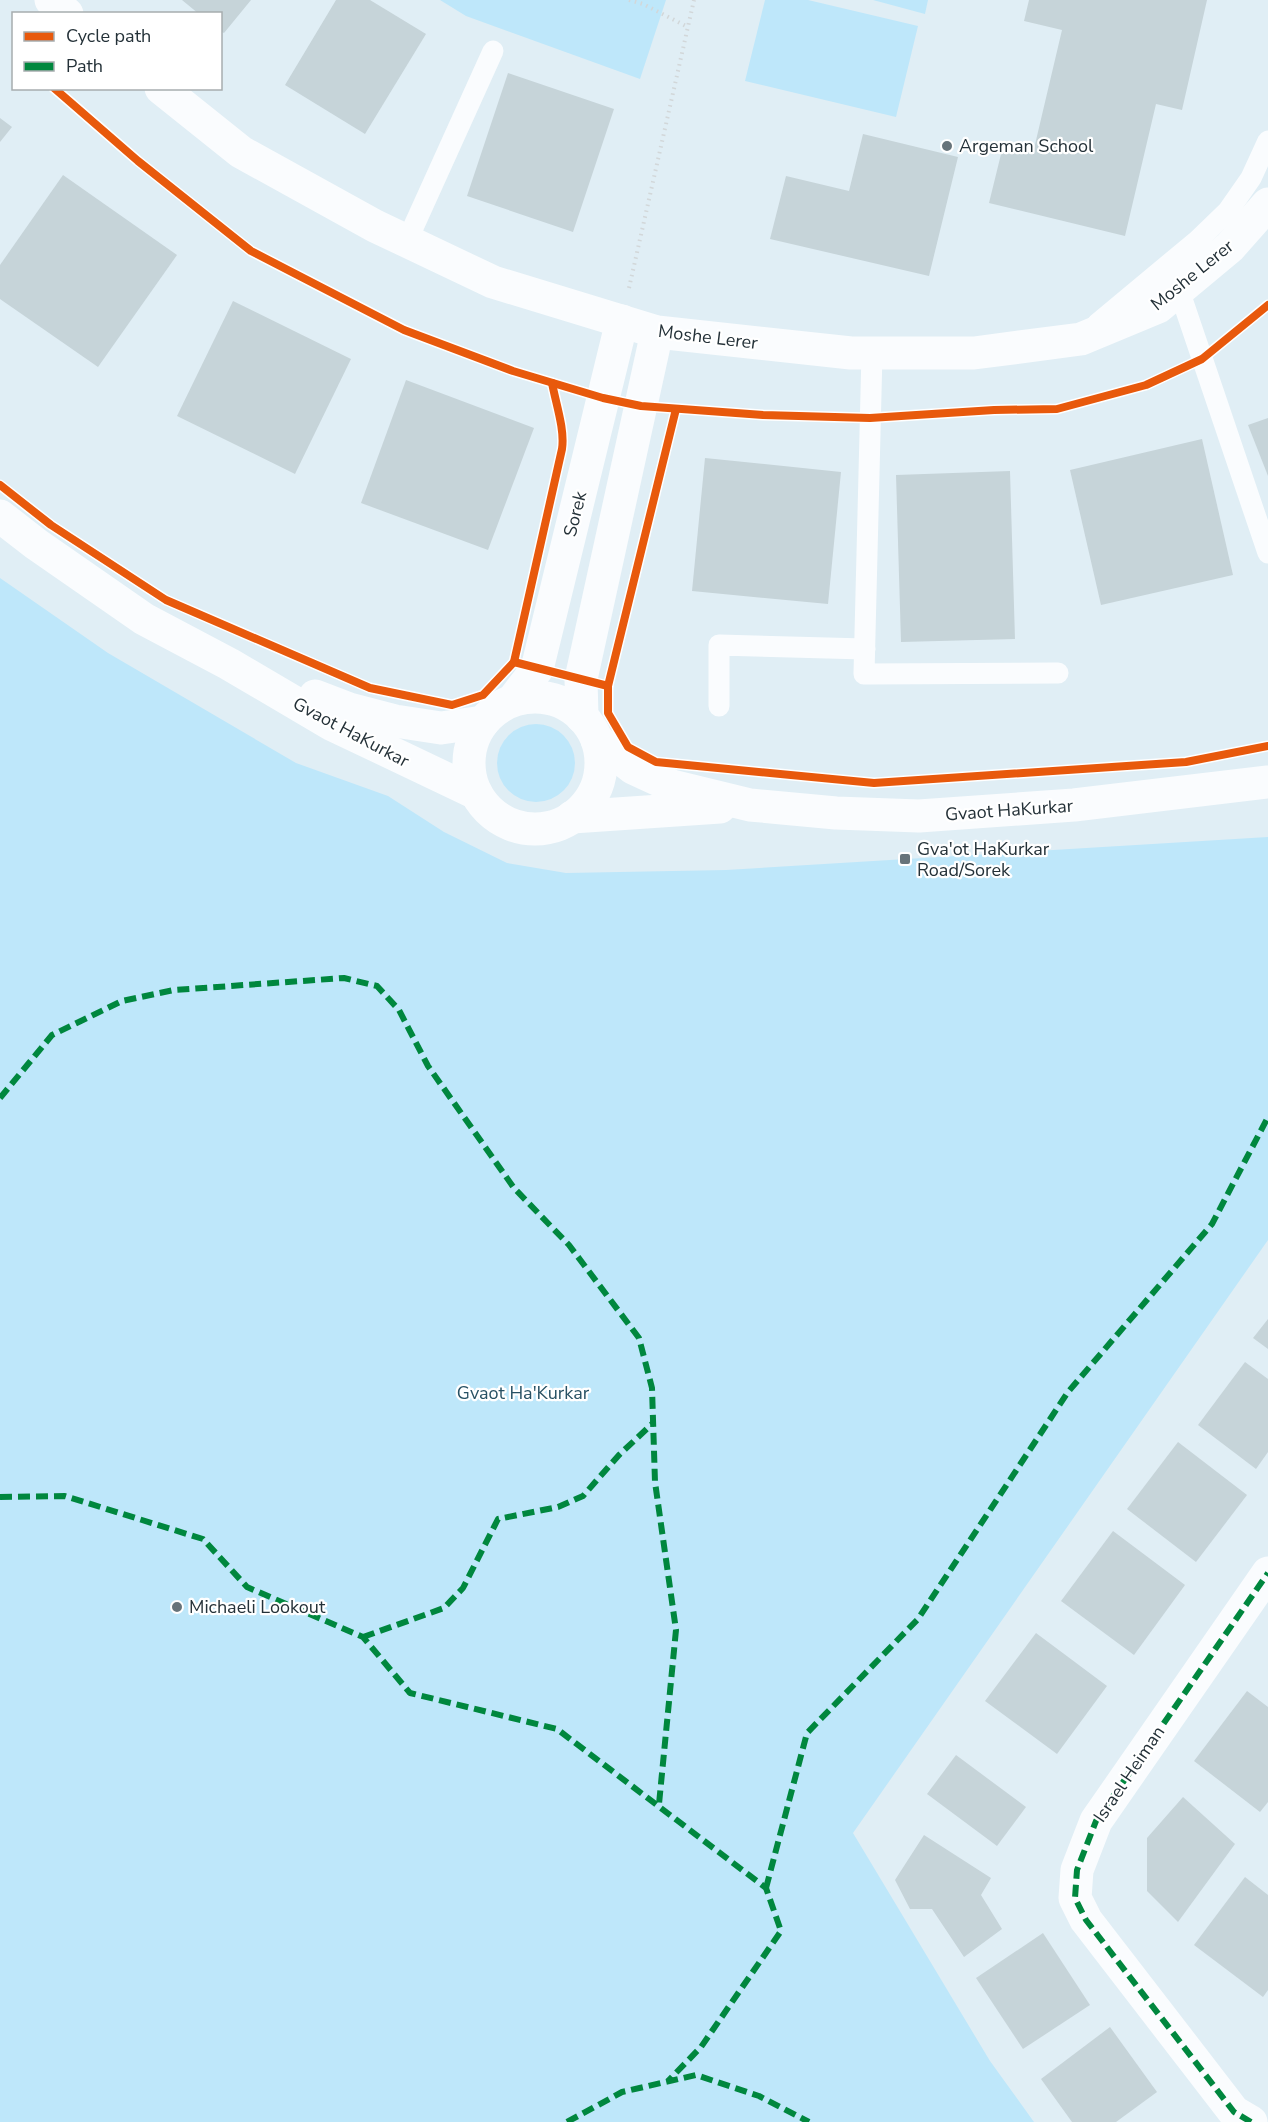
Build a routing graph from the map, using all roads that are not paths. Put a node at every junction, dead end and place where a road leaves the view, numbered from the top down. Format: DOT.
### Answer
graph roads {
  1 [pos="51,0"];
  2 [pos="65,12"];
  3 [pos="493,51"];
  4 [pos="163,90"];
  5 [pos="1268,141"];
  6 [pos="1268,204"];
  7 [pos="407,241"];
  8 [pos="1179,290"];
  9 [pos="622,321"];
  10 [pos="657,332"];
  11 [pos="1081,339"];
  12 [pos="872,353"];
  13 [pos="0,516"];
  14 [pos="1268,553"];
  15 [pos="865,650"];
  16 [pos="229,664"];
  17 [pos="1058,673"];
  18 [pos="513,700"];
  19 [pos="719,706"];
  20 [pos="483,722"];
  21 [pos="589,728"];
  22 [pos="1268,783"];
  23 [pos="476,793"];
  24 [pos="750,805"];
  25 [pos="572,817"];
  26 [pos="1268,1573"];
  27 [pos="1251,2122"];
  1 -- 2 [label="street"];
  3 -- 7 [label="lane"];
  4 -- 7 [label="street, Moshe Lerer"];
  5 -- 11 [label="lane"];
  6 -- 8 [label="street, Moshe Lerer"];
  7 -- 9 [label="street, Moshe Lerer"];
  8 -- 11 [label="street, Moshe Lerer"];
  8 -- 14 [label="lane"];
  9 -- 10 [label="street, Moshe Lerer"];
  9 -- 18 [label="street, Sorek"];
  10 -- 12 [label="street, Moshe Lerer"];
  10 -- 21 [label="street"];
  11 -- 12 [label="street, Moshe Lerer"];
  12 -- 15 [label="lane"];
  13 -- 16 [label="street, Gvaot HaKurkar"];
  15 -- 17 [label="lane"];
  15 -- 19 [label="lane"];
  16 -- 20 [label="street, Gvaot HaKurkar"];
  16 -- 23 [label="street, Gvaot HaKurkar"];
  18 -- 20 [label="street"];
  18 -- 21 [label="street"];
  20 -- 23 [label="street"];
  21 -- 24 [label="street, Gvaot HaKurkar"];
  21 -- 25 [label="street"];
  22 -- 24 [label="street, Gvaot HaKurkar"];
  23 -- 25 [label="street"];
  24 -- 25 [label="street, Gvaot HaKurkar"];
  26 -- 27 [label="street, Israel Heiman"];
}
